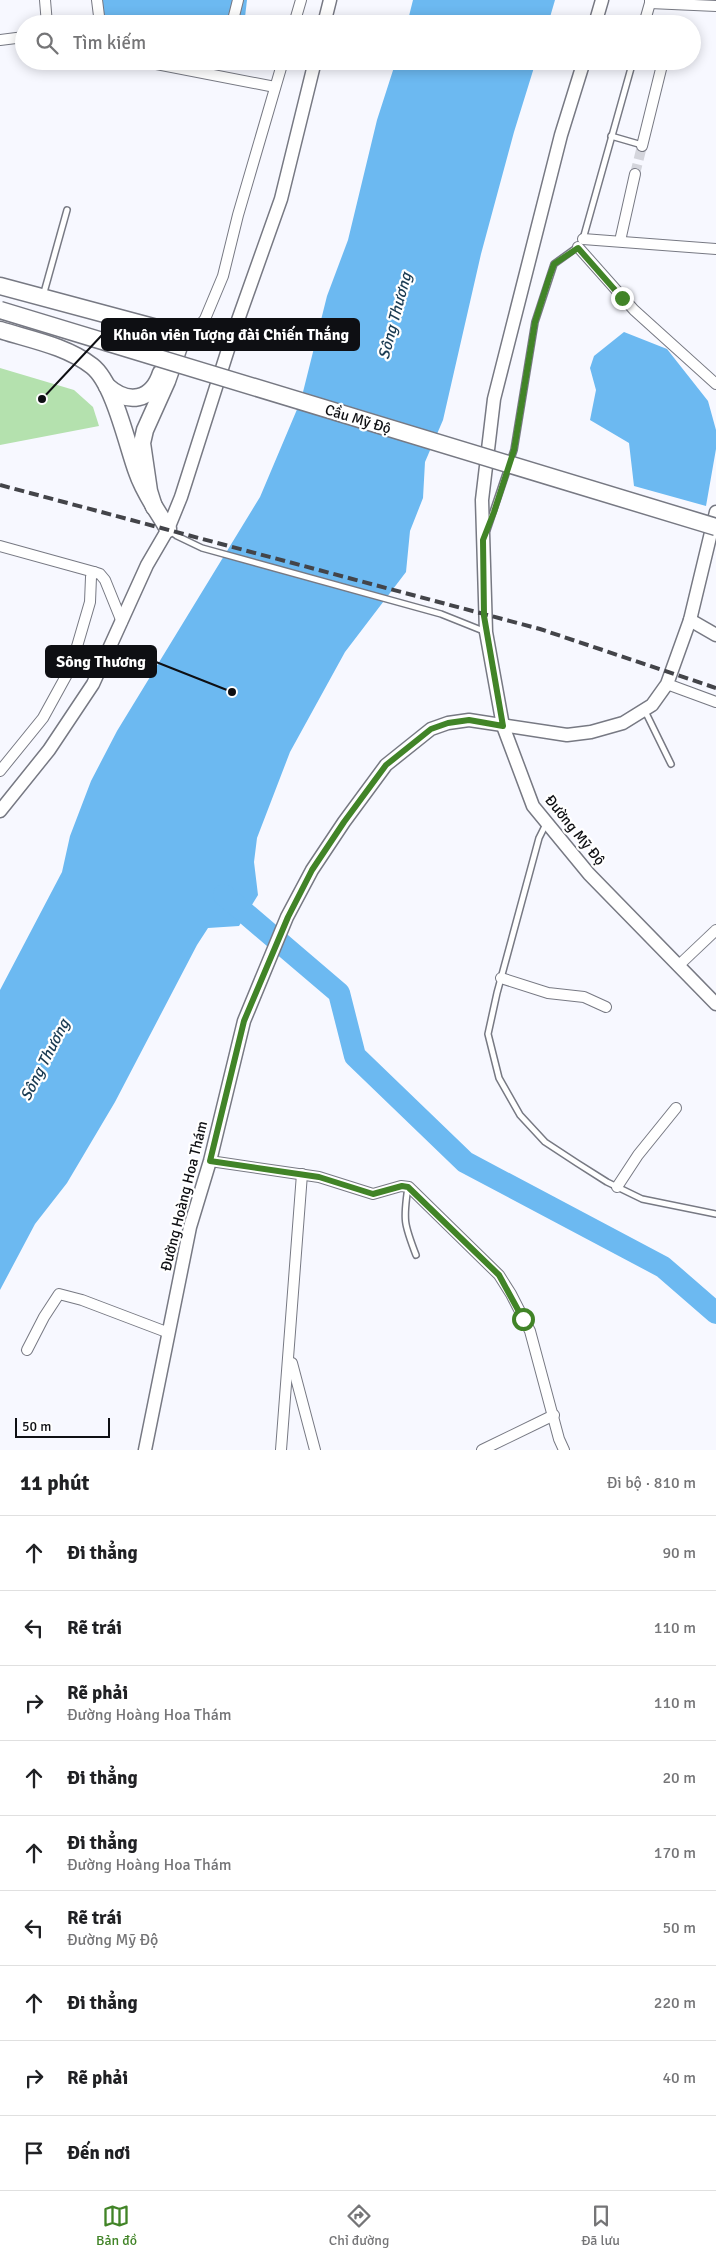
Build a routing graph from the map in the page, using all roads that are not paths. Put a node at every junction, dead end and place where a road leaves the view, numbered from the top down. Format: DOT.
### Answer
graph roads {
  1 [pos="45,0"];
  2 [pos="97,0"];
  3 [pos="238,0"];
  4 [pos="301,0"];
  5 [pos="330,0"];
  6 [pos="602,0"];
  7 [pos="650,2"];
  8 [pos="716,6"];
  9 [pos="46,15"];
  10 [pos="99,15"];
  11 [pos="234,15"];
  12 [pos="297,15"];
  13 [pos="326,15"];
  14 [pos="598,15"];
  15 [pos="646,15"];
  16 [pos="15,38"];
  17 [pos="0,40"];
  18 [pos="188,70"];
  19 [pos="281,70"];
  20 [pos="313,70"];
  21 [pos="581,70"];
  22 [pos="630,70"];
  23 [pos="661,70"];
  24 [pos="276,87"];
  25 [pos="611,136"];
  26 [pos="642,145"];
  27 [pos="635,174"];
  28 [pos="67,210"];
  29 [pos="620,241"];
  30 [pos="581,243"];
  31 [pos="716,249"];
  32 [pos="0,286"];
  33 [pos="42,299"];
  34 [pos="0,310"];
  35 [pos="0,330"];
  36 [pos="179,334"];
  37 [pos="716,384"];
  38 [pos="105,385"];
  39 [pos="154,507"];
  40 [pos="716,512"];
  41 [pos="716,528"];
  42 [pos="168,529"];
  43 [pos="483,540"];
  44 [pos="0,546"];
  45 [pos="94,572"];
  46 [pos="690,620"];
  47 [pos="122,622"];
  48 [pos="486,632"];
  49 [pos="716,635"];
  50 [pos="667,684"];
  51 [pos="716,702"];
  52 [pos="645,711"];
  53 [pos="503,726"];
  54 [pos="671,764"];
  55 [pos="0,770"];
  56 [pos="0,811"];
  57 [pos="546,824"];
  58 [pos="716,930"];
  59 [pos="678,966"];
  60 [pos="501,978"];
  61 [pos="716,1004"];
  62 [pos="606,1007"];
  63 [pos="676,1108"];
  64 [pos="210,1161"];
  65 [pos="302,1174"];
  66 [pos="408,1187"];
  67 [pos="617,1187"];
  68 [pos="716,1214"];
  69 [pos="416,1254"];
  70 [pos="169,1333"];
  71 [pos="27,1350"];
  72 [pos="290,1355"];
  73 [pos="554,1415"];
  74 [pos="145,1450"];
  75 [pos="281,1450"];
  76 [pos="315,1450"];
  77 [pos="482,1450"];
  78 [pos="564,1450"];
  1 -- 9 [label="street"];
  2 -- 10 [label="street"];
  3 -- 11 [label="street"];
  4 -- 12 [label="street"];
  5 -- 13 [label="street"];
  6 -- 14 [label="street"];
  7 -- 8 [label="street"];
  7 -- 15 [label="street"];
  16 -- 17 [label="street"];
  18 -- 24 [label="street"];
  19 -- 24 [label="street"];
  20 -- 42 [label="street"];
  21 -- 43 [label="street, Đường Mỹ Độ"];
  22 -- 25 [label="lane"];
  23 -- 26 [label="street"];
  24 -- 36 [label="street"];
  25 -- 26 [label="lane"];
  25 -- 30 [label="lane"];
  27 -- 29 [label="street"];
  28 -- 33 [label="lane"];
  29 -- 30 [label="street"];
  29 -- 31 [label="street"];
  30 -- 37 [label="street"];
  30 -- 43 [label="lane"];
  32 -- 33 [label="main road"];
  33 -- 36 [label="main road"];
  34 -- 41 [label="main road, Cầu Mỹ Độ, bridge"];
  35 -- 38 [label="main road"];
  36 -- 38 [label="main road"];
  36 -- 39 [label="main road"];
  38 -- 39 [label="main road"];
  39 -- 42 [label="main road"];
  40 -- 46 [label="street"];
  42 -- 47 [label="street"];
  42 -- 48 [label="lane"];
  43 -- 48 [label="street, Đường Mỹ Độ"];
  44 -- 45 [label="street"];
  45 -- 47 [label="street"];
  45 -- 55 [label="street"];
  46 -- 49 [label="street"];
  46 -- 50 [label="street"];
  47 -- 56 [label="street"];
  48 -- 53 [label="street, Đường Mỹ Độ"];
  50 -- 51 [label="street"];
  50 -- 52 [label="street"];
  52 -- 53 [label="street"];
  52 -- 54 [label="lane"];
  53 -- 57 [label="street, Đường Mỹ Độ"];
  53 -- 64 [label="street, Đường Hoàng Hoa Thám"];
  57 -- 59 [label="street, Đường Mỹ Độ"];
  57 -- 60 [label="lane"];
  58 -- 59 [label="street"];
  59 -- 61 [label="street, Đường Mỹ Độ"];
  60 -- 62 [label="street"];
  60 -- 67 [label="lane"];
  63 -- 67 [label="street"];
  64 -- 65 [label="street"];
  64 -- 70 [label="street, Đường Hoàng Hoa Thám"];
  65 -- 66 [label="street"];
  65 -- 72 [label="street"];
  66 -- 69 [label="lane"];
  66 -- 73 [label="street"];
  67 -- 68 [label="lane"];
  70 -- 71 [label="street"];
  70 -- 74 [label="street, Đường Hoàng Hoa Thám"];
  72 -- 75 [label="street"];
  72 -- 76 [label="street"];
  73 -- 77 [label="street"];
  73 -- 78 [label="street"];
}
